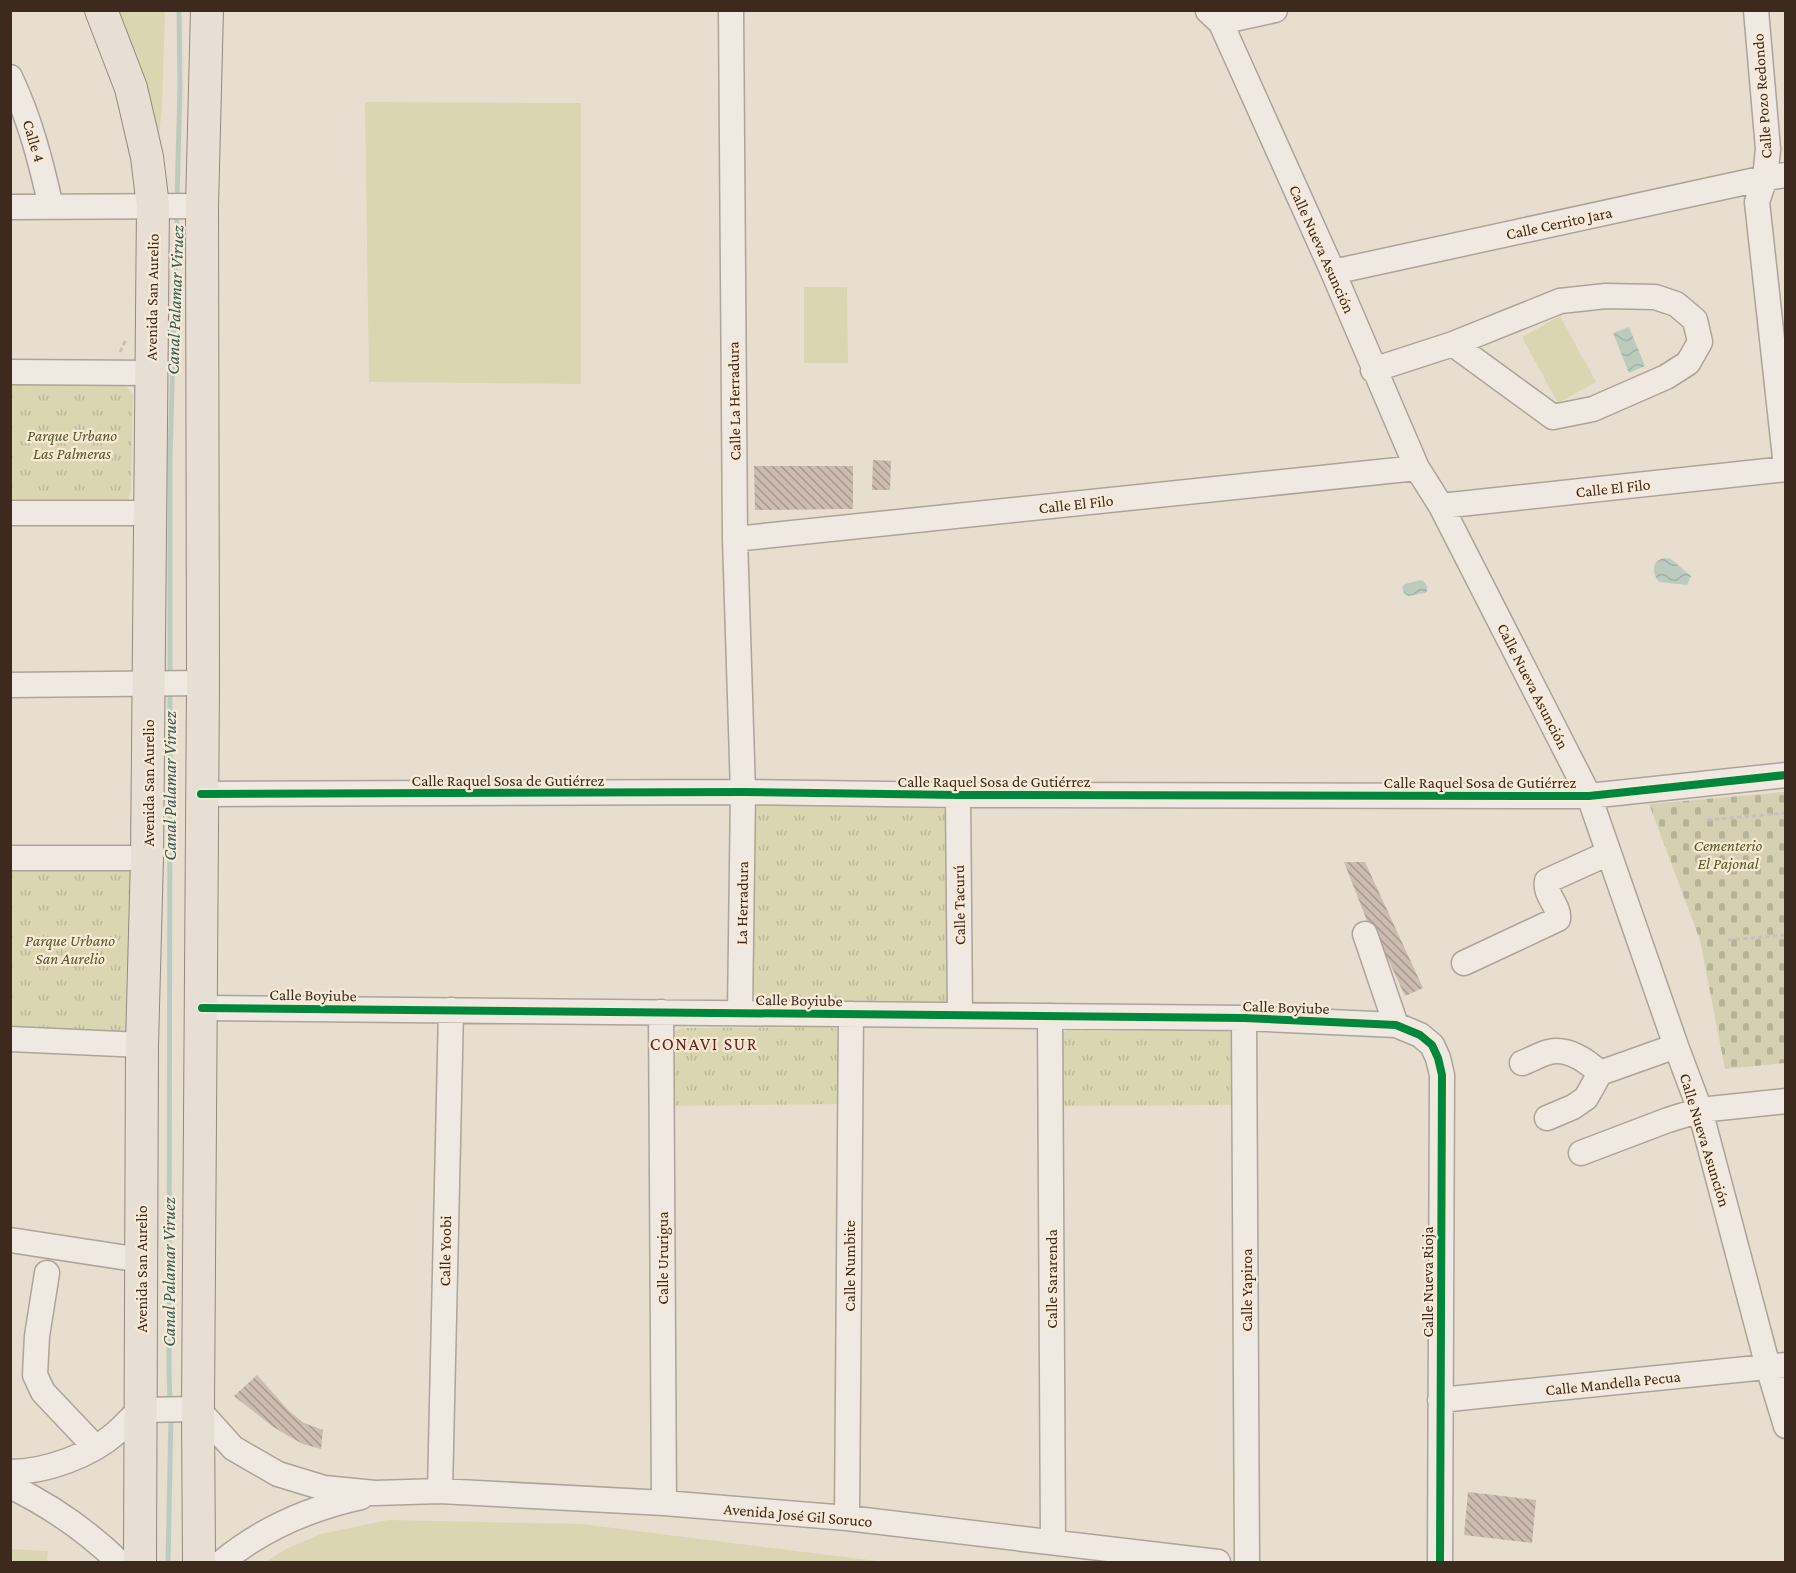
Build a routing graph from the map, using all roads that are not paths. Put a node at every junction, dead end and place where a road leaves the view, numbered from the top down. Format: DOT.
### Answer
graph roads {
  1 [pos="101,10"];
  2 [pos="207,10"];
  3 [pos="730,10"];
  4 [pos="1275,10"];
  5 [pos="1756,10"];
  6 [pos="1214,14"];
  7 [pos="10,77"];
  8 [pos="1775,176"];
  9 [pos="158,206"];
  10 [pos="196,206"];
  11 [pos="10,207"];
  12 [pos="51,207"];
  13 [pos="1333,272"];
  14 [pos="1453,344"];
  15 [pos="1373,370"];
  16 [pos="10,372"];
  17 [pos="151,373"];
  18 [pos="1417,468"];
  19 [pos="1785,468"];
  20 [pos="1441,506"];
  21 [pos="10,513"];
  22 [pos="150,513"];
  23 [pos="735,539"];
  24 [pos="197,682"];
  25 [pos="154,683"];
  26 [pos="10,685"];
  27 [pos="1785,775"];
  28 [pos="744,792"];
  29 [pos="201,794"];
  30 [pos="958,795"];
  31 [pos="1589,796"];
  32 [pos="1609,853"];
  33 [pos="10,858"];
  34 [pos="147,858"];
  35 [pos="1365,934"];
  36 [pos="1464,963"];
  37 [pos="202,1008"];
  38 [pos="450,1010"];
  39 [pos="661,1012"];
  40 [pos="740,1013"];
  41 [pos="851,1014"];
  42 [pos="960,1015"];
  43 [pos="1050,1016"];
  44 [pos="1244,1018"];
  45 [pos="1396,1025"];
  46 [pos="10,1039"];
  47 [pos="142,1045"];
  48 [pos="1676,1046"];
  49 [pos="1522,1063"];
  50 [pos="1599,1073"];
  51 [pos="1785,1101"];
  52 [pos="1700,1110"];
  53 [pos="1546,1118"];
  54 [pos="1581,1153"];
  55 [pos="10,1240"];
  56 [pos="141,1260"];
  57 [pos="47,1273"];
  58 [pos="1777,1366"];
  59 [pos="1440,1400"];
  60 [pos="193,1409"];
  61 [pos="145,1410"];
  62 [pos="1785,1426"];
  63 [pos="96,1447"];
  64 [pos="10,1472"];
  65 [pos="10,1486"];
  66 [pos="440,1491"];
  67 [pos="375,1493"];
  68 [pos="664,1503"];
  69 [pos="847,1518"];
  70 [pos="1053,1542"];
  71 [pos="119,1563"];
  72 [pos="140,1563"];
  73 [pos="199,1563"];
  74 [pos="222,1563"];
  75 [pos="1218,1563"];
  76 [pos="1247,1563"];
  77 [pos="1440,1563"];
  1 -- 9 [label="main road, Avenida San Aurelio"];
  2 -- 10 [label="main road"];
  3 -- 23 [label="street, Calle La Herradura"];
  4 -- 6 [label="street"];
  5 -- 8 [label="street, Calle Pozo Redondo"];
  6 -- 13 [label="street, Calle Nueva Asunción"];
  7 -- 12 [label="street, Calle 4"];
  8 -- 13 [label="street, Calle Cerrito Jara"];
  8 -- 19 [label="street, Calle Pozo Redondo"];
  9 -- 10 [label="street"];
  9 -- 12 [label="street"];
  9 -- 17 [label="main road, Avenida San Aurelio"];
  10 -- 24 [label="main road"];
  11 -- 12 [label="street"];
  13 -- 15 [label="street, Calle Nueva Asunción"];
  14 -- 14 [label="street"];
  14 -- 15 [label="street"];
  15 -- 18 [label="street, Calle Nueva Asunción"];
  16 -- 17 [label="street"];
  17 -- 22 [label="main road, Avenida San Aurelio"];
  18 -- 20 [label="street, Calle Nueva Asunción"];
  18 -- 23 [label="street, Calle El Filo"];
  19 -- 20 [label="street, Calle El Filo"];
  20 -- 31 [label="street, Calle Nueva Asunción"];
  21 -- 22 [label="street"];
  22 -- 25 [label="main road, Avenida San Aurelio"];
  23 -- 28 [label="street, Calle La Herradura"];
  24 -- 25 [label="street"];
  24 -- 29 [label="main road"];
  25 -- 26 [label="street"];
  25 -- 34 [label="main road, Avenida San Aurelio"];
  27 -- 31 [label="street, Calle Raquel Sosa de Gutiérrez"];
  28 -- 29 [label="street, Calle Raquel Sosa de Gutiérrez"];
  28 -- 30 [label="street, Calle Raquel Sosa de Gutiérrez"];
  28 -- 40 [label="street, La Herradura"];
  29 -- 37 [label="main road"];
  30 -- 31 [label="street, Calle Raquel Sosa de Gutiérrez"];
  30 -- 42 [label="street, Calle Tacurú"];
  31 -- 32 [label="street, Calle Nueva Asunción"];
  32 -- 36 [label="street"];
  32 -- 48 [label="street, Calle Nueva Asunción"];
  33 -- 34 [label="street"];
  34 -- 47 [label="main road, Avenida San Aurelio"];
  35 -- 45 [label="street"];
  37 -- 38 [label="street, Calle Boyiube"];
  37 -- 60 [label="main road"];
  38 -- 39 [label="street, Calle Boyiube"];
  38 -- 66 [label="street, Calle Yoobi"];
  39 -- 40 [label="street, Calle Boyiube"];
  39 -- 68 [label="street, Calle Ururigua"];
  40 -- 41 [label="street, Calle Boyiube"];
  41 -- 42 [label="street, Calle Boyiube"];
  41 -- 69 [label="street, Calle Numbite"];
  42 -- 43 [label="street, Calle Boyiube"];
  43 -- 44 [label="street, Calle Boyiube"];
  43 -- 70 [label="street, Calle Sararenda"];
  44 -- 45 [label="street, Calle Boyiube"];
  44 -- 76 [label="street, Calle Yapiroa"];
  45 -- 59 [label="street, Calle Nueva Rioja"];
  46 -- 47 [label="street"];
  47 -- 56 [label="main road, Avenida San Aurelio"];
  48 -- 50 [label="street"];
  48 -- 52 [label="street, Calle Nueva Asunción"];
  49 -- 50 [label="street"];
  50 -- 53 [label="street"];
  51 -- 52 [label="street"];
  52 -- 54 [label="street"];
  52 -- 58 [label="street, Calle Nueva Asunción"];
  55 -- 56 [label="street"];
  56 -- 61 [label="main road, Avenida San Aurelio"];
  57 -- 63 [label="street"];
  58 -- 59 [label="street, Calle Mandella Pecua"];
  58 -- 62 [label="street, Calle Nueva Asunción"];
  59 -- 77 [label="street, Calle Nueva Rioja"];
  60 -- 61 [label="street"];
  60 -- 67 [label="street, Avenida José Gil Soruco"];
  60 -- 73 [label="main road"];
  61 -- 63 [label="street"];
  61 -- 72 [label="main road, Avenida San Aurelio"];
  63 -- 64 [label="street"];
  65 -- 71 [label="street"];
  66 -- 67 [label="street, Avenida José Gil Soruco"];
  66 -- 68 [label="street, Avenida José Gil Soruco"];
  67 -- 74 [label="street, Avenida José Gil Soruco"];
  68 -- 69 [label="street, Avenida José Gil Soruco"];
  69 -- 70 [label="street, Avenida José Gil Soruco"];
  70 -- 75 [label="street, Avenida José Gil Soruco"];
}
